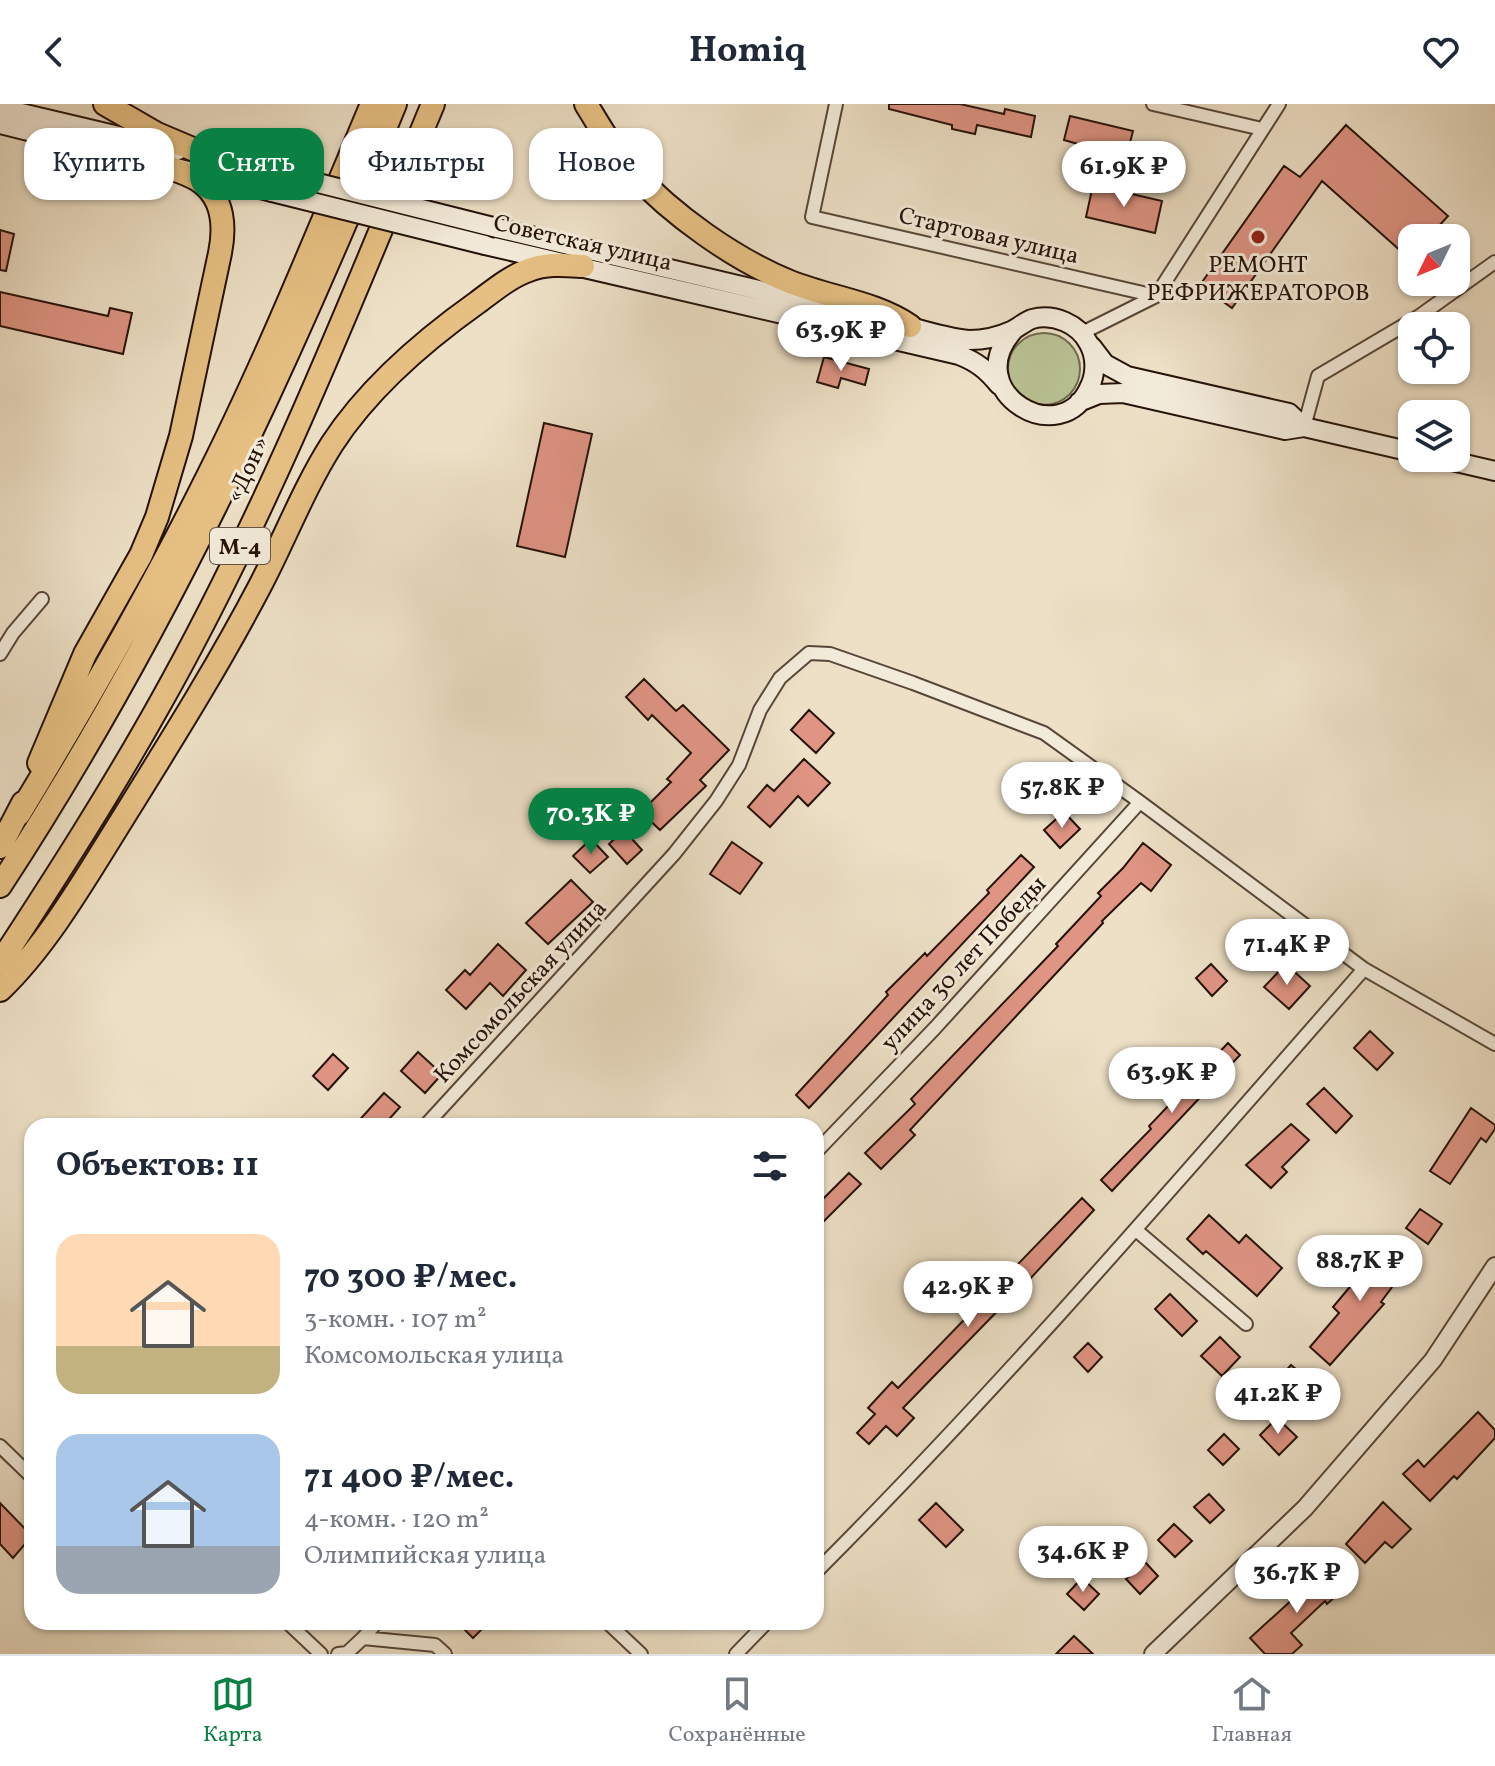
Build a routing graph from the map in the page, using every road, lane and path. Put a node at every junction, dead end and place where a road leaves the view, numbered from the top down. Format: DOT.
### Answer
graph roads {
  1 [pos="105,104"];
  2 [pos="372,104"];
  3 [pos="395,104"];
  4 [pos="433,104"];
  5 [pos="586,104"];
  6 [pos="836,104"];
  7 [pos="1153,104"];
  8 [pos="1279,104"];
  9 [pos="0,108"];
  10 [pos="0,124"];
  11 [pos="1262,129"];
  12 [pos="24,130"];
  13 [pos="190,148"];
  14 [pos="190,153"];
  15 [pos="174,168"];
  16 [pos="174,170"];
  17 [pos="324,185"];
  18 [pos="1495,262"];
  19 [pos="583,266"];
  20 [pos="1156,296"];
  21 [pos="910,326"];
  22 [pos="1013,331"];
  23 [pos="1085,337"];
  24 [pos="1004,391"];
  25 [pos="1079,402"];
  26 [pos="1304,427"];
  27 [pos="1398,449"];
  28 [pos="1470,465"];
  29 [pos="1495,471"];
  30 [pos="42,599"];
  31 [pos="0,654"];
  32 [pos="1140,802"];
  33 [pos="19,814"];
  34 [pos="0,847"];
  35 [pos="0,886"];
  36 [pos="0,963"];
  37 [pos="1364,969"];
  38 [pos="0,990"];
  39 [pos="1495,1044"];
  40 [pos="432,1118"];
  41 [pos="824,1144"];
  42 [pos="1136,1230"];
  43 [pos="1495,1266"];
  44 [pos="1246,1324"];
  45 [pos="0,1446"];
  46 [pos="24,1469"];
  47 [pos="824,1564"];
  48 [pos="296,1630"];
  49 [pos="370,1630"];
  50 [pos="616,1630"];
  51 [pos="759,1630"];
  52 [pos="363,1638"];
  53 [pos="321,1654"];
  54 [pos="338,1654"];
  55 [pos="445,1654"];
  56 [pos="641,1654"];
  57 [pos="736,1654"];
  58 [pos="1153,1654"];
  1 -- 13 [label="highway"];
  2 -- 33 [label="highway"];
  3 -- 35 [label="highway, «Дон» / М-4"];
  4 -- 36 [label="highway, «Дон» / М-4"];
  5 -- 21 [label="highway"];
  6 -- 20 [label="street, Стартовая улица"];
  7 -- 11 [label="street"];
  8 -- 11 [label="street"];
  9 -- 14 [label="main road, Советская улица"];
  10 -- 12 [label="main road, Советская улица"];
  11 -- 20 [label="street"];
  15 -- 19 [label="main road, Советская улица, bridge"];
  16 -- 33 [label="highway"];
  17 -- 21 [label="main road, Советская улица, bridge"];
  18 -- 26 [label="street"];
  19 -- 24 [label="main road, Советская улица"];
  19 -- 38 [label="highway"];
  20 -- 23 [label="street"];
  21 -- 22 [label="main road, Советская улица"];
  22 -- 23 [label="main road"];
  22 -- 24 [label="main road"];
  23 -- 25 [label="main road"];
  23 -- 26 [label="main road"];
  24 -- 25 [label="main road"];
  25 -- 26 [label="main road"];
  26 -- 27 [label="main road"];
  28 -- 29 [label="main road"];
  30 -- 31 [label="street"];
  32 -- 37 [label="street"];
  32 -- 40 [label="street, Комсомольская улица"];
  32 -- 41 [label="street, улица 30 лет Победы"];
  33 -- 34 [label="highway"];
  37 -- 39 [label="street"];
  37 -- 42 [label="street"];
  42 -- 44 [label="street"];
  42 -- 47 [label="street"];
  43 -- 58 [label="street"];
  45 -- 46 [label="street"];
  48 -- 53 [label="street"];
  49 -- 52 [label="street"];
  50 -- 56 [label="street"];
  51 -- 57 [label="street"];
  52 -- 54 [label="street"];
  52 -- 55 [label="street"];
}
